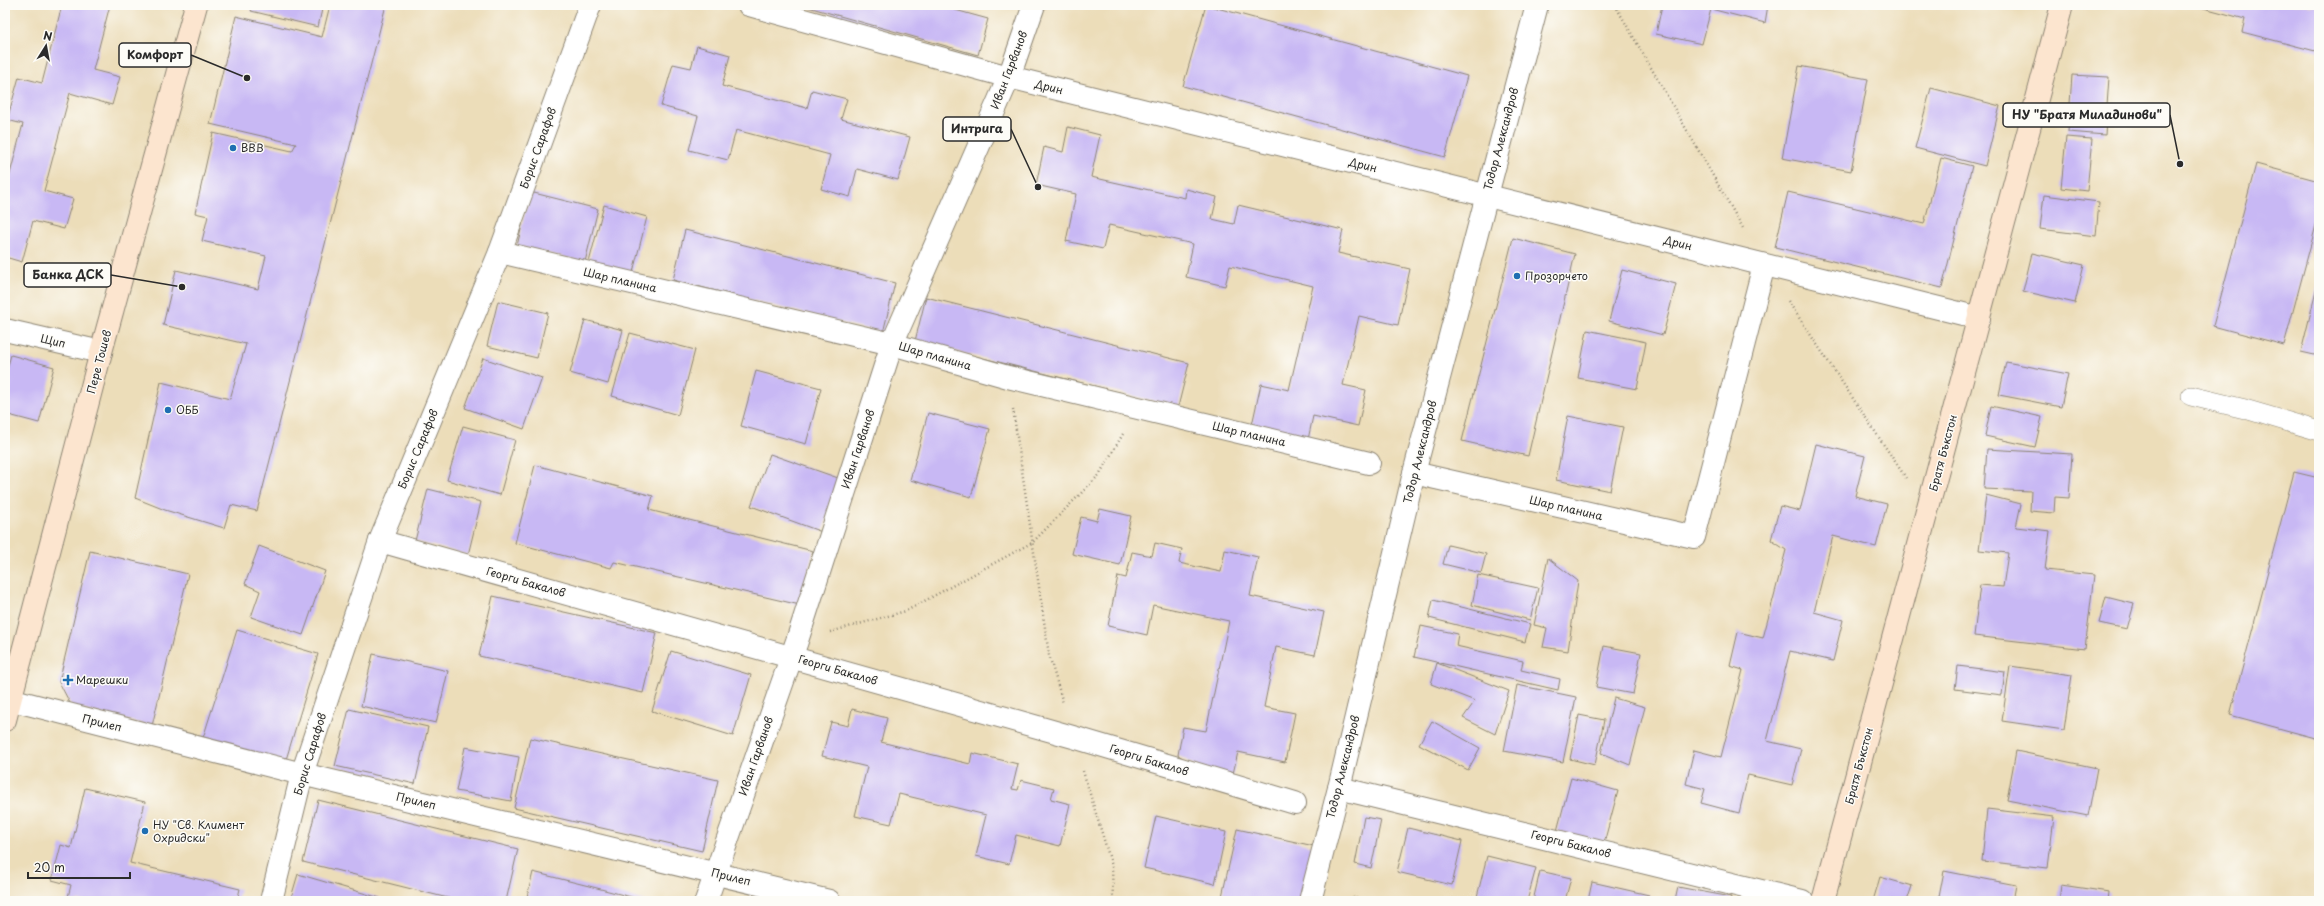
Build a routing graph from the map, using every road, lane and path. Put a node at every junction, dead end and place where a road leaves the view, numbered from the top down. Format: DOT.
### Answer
graph roads {
  1 [pos="196,5"];
  2 [pos="590,5"];
  3 [pos="749,5"];
  4 [pos="1034,5"];
  5 [pos="1536,5"];
  6 [pos="2062,5"];
  7 [pos="1009,77"];
  8 [pos="1487,195"];
  9 [pos="500,252"];
  10 [pos="1764,265"];
  11 [pos="1979,318"];
  12 [pos="5,330"];
  13 [pos="892,344"];
  14 [pos="101,352"];
  15 [pos="1008,376"];
  16 [pos="2191,396"];
  17 [pos="1139,408"];
  18 [pos="2319,431"];
  19 [pos="1369,463"];
  20 [pos="1414,473"];
  21 [pos="380,541"];
  22 [pos="1033,542"];
  23 [pos="794,649"];
  24 [pos="7,706"];
  25 [pos="1073,737"];
  26 [pos="302,774"];
  27 [pos="1339,788"];
  28 [pos="1295,803"];
  29 [pos="716,873"];
  30 [pos="271,901"];
  31 [pos="706,901"];
  32 [pos="828,901"];
  33 [pos="1113,901"];
  34 [pos="1310,901"];
  35 [pos="1802,901"];
  36 [pos="1823,901"];
  1 -- 14 [label="street, Пере Тошев"];
  2 -- 9 [label="street, Борис Сарафов"];
  3 -- 7 [label="street, Дрин"];
  4 -- 7 [label="street, Иван Гарванов"];
  5 -- 8 [label="street, Тодор Александров"];
  6 -- 11 [label="street, Братя Бъкстон"];
  7 -- 8 [label="street, Дрин"];
  7 -- 13 [label="street, Иван Гарванов"];
  8 -- 10 [label="street, Дрин"];
  8 -- 20 [label="street, Тодор Александров"];
  9 -- 13 [label="street, Шар планина"];
  9 -- 21 [label="street, Борис Сарафов"];
  10 -- 11 [label="street, Дрин"];
  10 -- 20 [label="street, Шар планина"];
  11 -- 36 [label="street, Братя Бъкстон"];
  12 -- 14 [label="street, Щип"];
  13 -- 15 [label="street, Шар планина"];
  13 -- 23 [label="street, Иван Гарванов"];
  14 -- 24 [label="street, Пере Тошев"];
  15 -- 17 [label="street, Шар планина"];
  15 -- 22 [label="path"];
  16 -- 18 [label="lane"];
  17 -- 19 [label="street, Шар планина"];
  17 -- 22 [label="path"];
  20 -- 27 [label="street, Тодор Александров"];
  21 -- 23 [label="street, Георги Бакалов"];
  21 -- 26 [label="street, Борис Сарафов"];
  22 -- 23 [label="path"];
  22 -- 25 [label="path"];
  23 -- 25 [label="street, Георги Бакалов"];
  23 -- 29 [label="street, Иван Гарванов"];
  24 -- 26 [label="street, Прилеп"];
  25 -- 28 [label="street, Георги Бакалов"];
  25 -- 33 [label="path"];
  26 -- 29 [label="street, Прилеп"];
  26 -- 30 [label="street, Борис Сарафов"];
  27 -- 34 [label="street, Тодор Александров"];
  27 -- 35 [label="street, Георги Бакалов"];
  29 -- 31 [label="street, Иван Гарванов"];
  29 -- 32 [label="street, Прилеп"];
}
